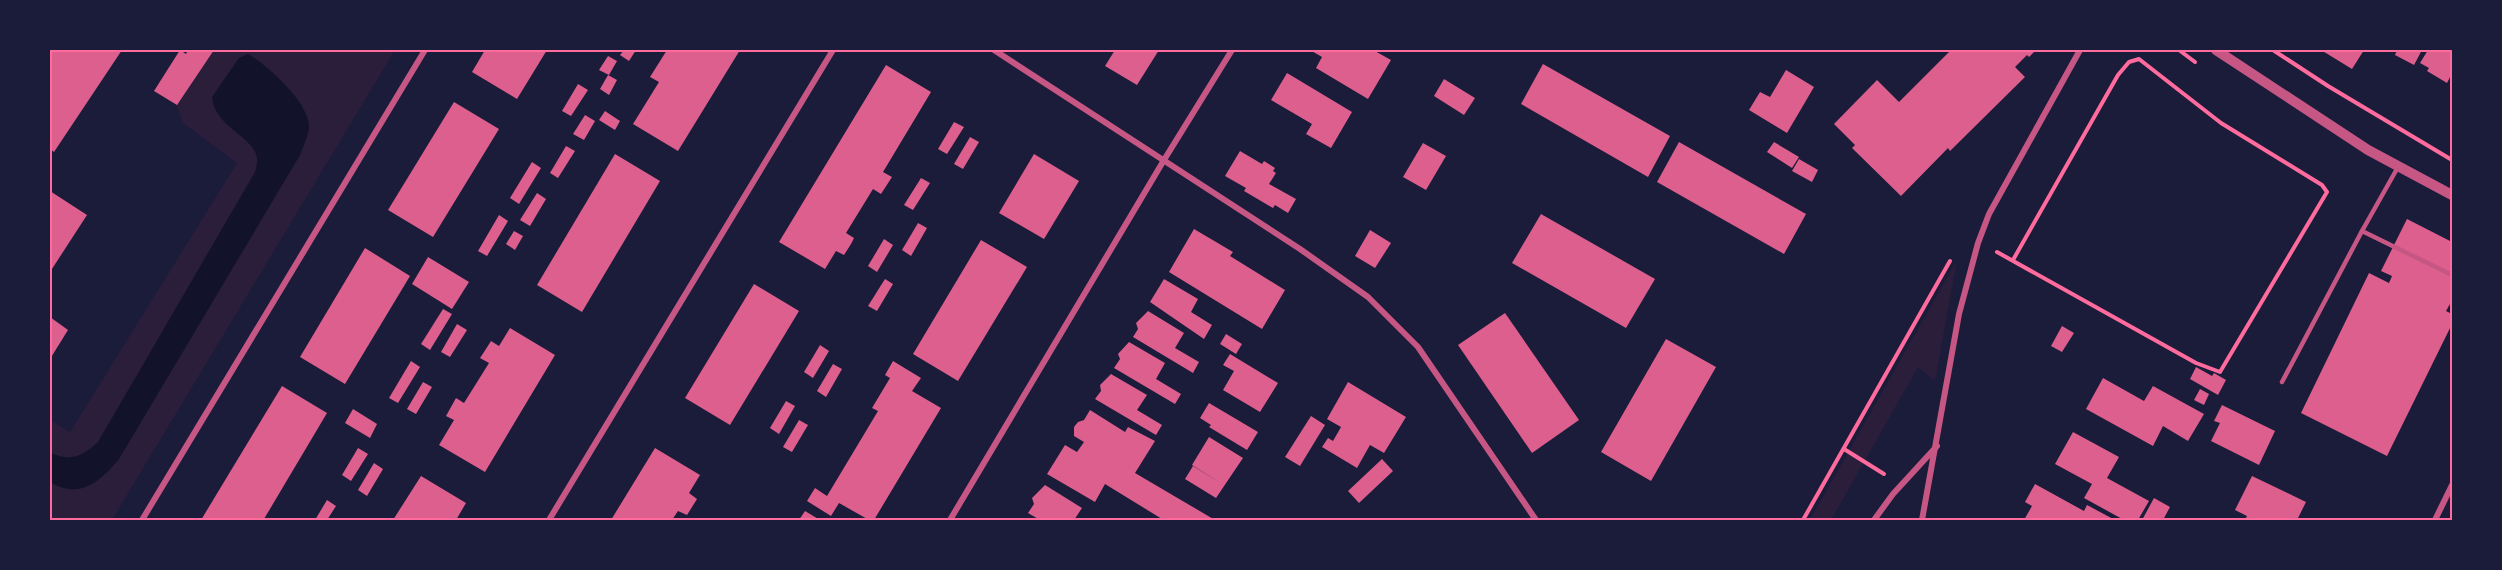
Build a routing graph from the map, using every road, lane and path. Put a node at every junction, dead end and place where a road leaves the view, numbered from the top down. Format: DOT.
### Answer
graph roads {
  1 [pos="425,50"];
  2 [pos="833,50"];
  3 [pos="994,50"];
  4 [pos="1232,50"];
  5 [pos="2080,50"];
  6 [pos="2216,50"];
  7 [pos="2272,50"];
  8 [pos="1164,160"];
  9 [pos="2452,160"];
  10 [pos="2398,167"];
  11 [pos="2452,195"];
  12 [pos="2362,231"];
  13 [pos="1977,243"];
  14 [pos="2013,260"];
  15 [pos="2452,275"];
  16 [pos="2282,382"];
  17 [pos="1937,446"];
  18 [pos="1844,449"];
  19 [pos="1901,485"];
  20 [pos="2452,486"];
  21 [pos="142,520"];
  22 [pos="549,520"];
  23 [pos="950,520"];
  24 [pos="1536,520"];
  25 [pos="1803,520"];
  26 [pos="1874,520"];
  27 [pos="1923,520"];
  28 [pos="2435,520"];
  1 -- 21 [label="street"];
  2 -- 22 [label="street"];
  3 -- 8 [label="street"];
  4 -- 8 [label="street"];
  5 -- 13 [label="street"];
  6 -- 10 [label="street"];
  7 -- 9 [label="path"];
  8 -- 23 [label="street"];
  8 -- 24 [label="street"];
  10 -- 11 [label="street"];
  10 -- 12 [label="lane"];
  12 -- 15 [label="lane"];
  12 -- 16 [label="lane"];
  13 -- 14 [label="path"];
  13 -- 17 [label="street"];
  13 -- 18 [label="path"];
  14 -- 14 [label="path"];
  17 -- 19 [label="street"];
  17 -- 27 [label="street"];
  18 -- 19 [label="path"];
  18 -- 25 [label="path"];
  19 -- 26 [label="street"];
  20 -- 28 [label="street"];
}
